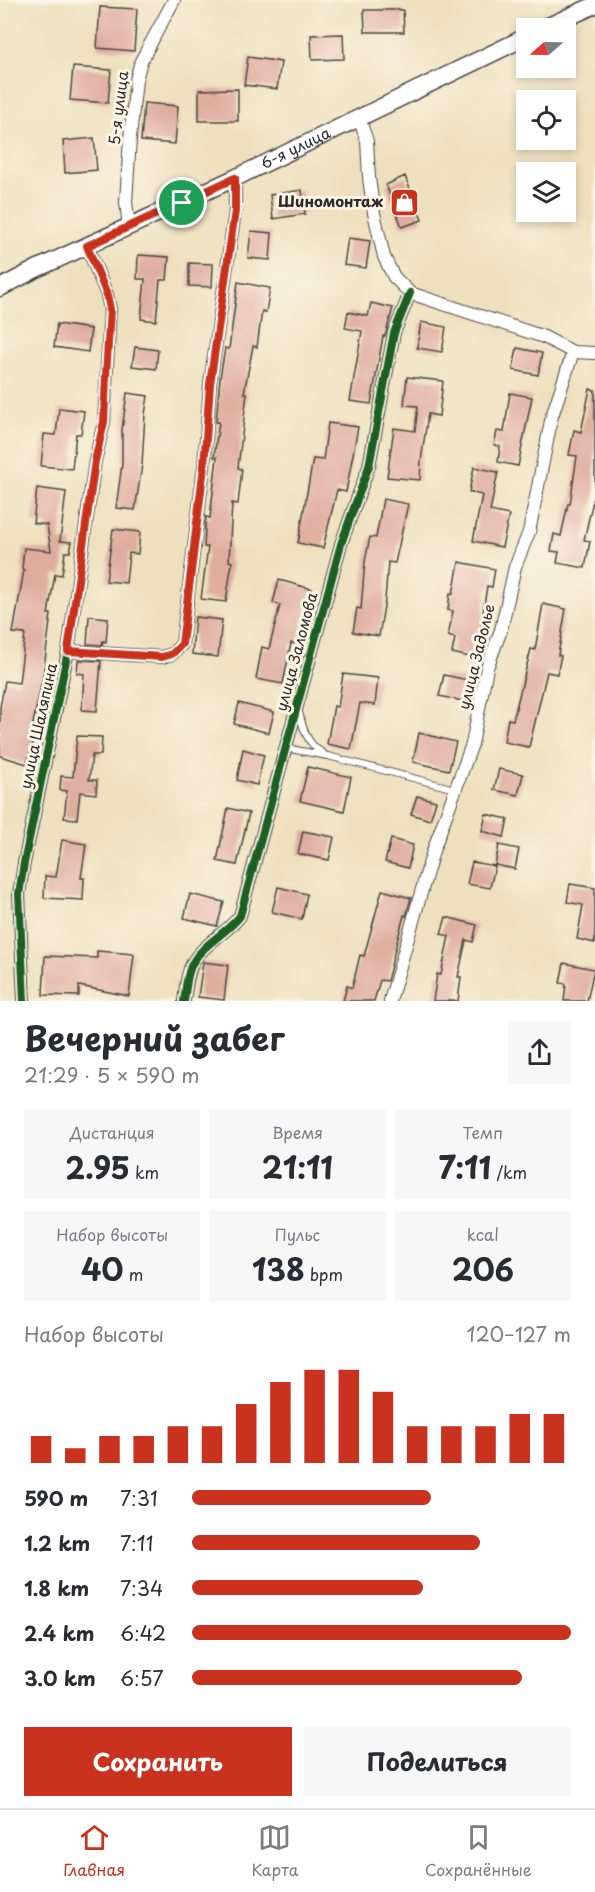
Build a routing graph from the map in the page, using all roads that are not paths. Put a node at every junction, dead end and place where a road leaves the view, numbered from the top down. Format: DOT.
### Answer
graph roads {
  1 [pos="174,0"];
  2 [pos="595,5"];
  3 [pos="566,18"];
  4 [pos="516,42"];
  5 [pos="359,118"];
  6 [pos="235,178"];
  7 [pos="129,228"];
  8 [pos="87,246"];
  9 [pos="0,288"];
  10 [pos="410,293"];
  11 [pos="573,352"];
  12 [pos="595,353"];
  13 [pos="68,651"];
  14 [pos="297,703"];
  15 [pos="285,748"];
  16 [pos="328,756"];
  17 [pos="455,789"];
  18 [pos="24,1001"];
  19 [pos="184,1001"];
  20 [pos="390,1001"];
  1 -- 7 [label="street, 5-я улица"];
  2 -- 3 [label="street"];
  4 -- 5 [label="street, 6-я улица"];
  5 -- 6 [label="street, 6-я улица"];
  5 -- 10 [label="street"];
  6 -- 7 [label="street, 6-я улица"];
  6 -- 13 [label="street"];
  7 -- 8 [label="street, 6-я улица"];
  8 -- 9 [label="street, 6-я улица"];
  8 -- 13 [label="street, улица Шаляпина"];
  10 -- 11 [label="street"];
  10 -- 14 [label="street, улица Заломова"];
  11 -- 12 [label="street"];
  11 -- 17 [label="street, улица Задолье"];
  13 -- 18 [label="street, улица Шаляпина"];
  14 -- 15 [label="street, улица Заломова"];
  14 -- 16 [label="lane"];
  15 -- 16 [label="lane"];
  15 -- 19 [label="street, улица Заломова"];
  16 -- 17 [label="lane"];
  17 -- 20 [label="street, улица Задолье"];
}
